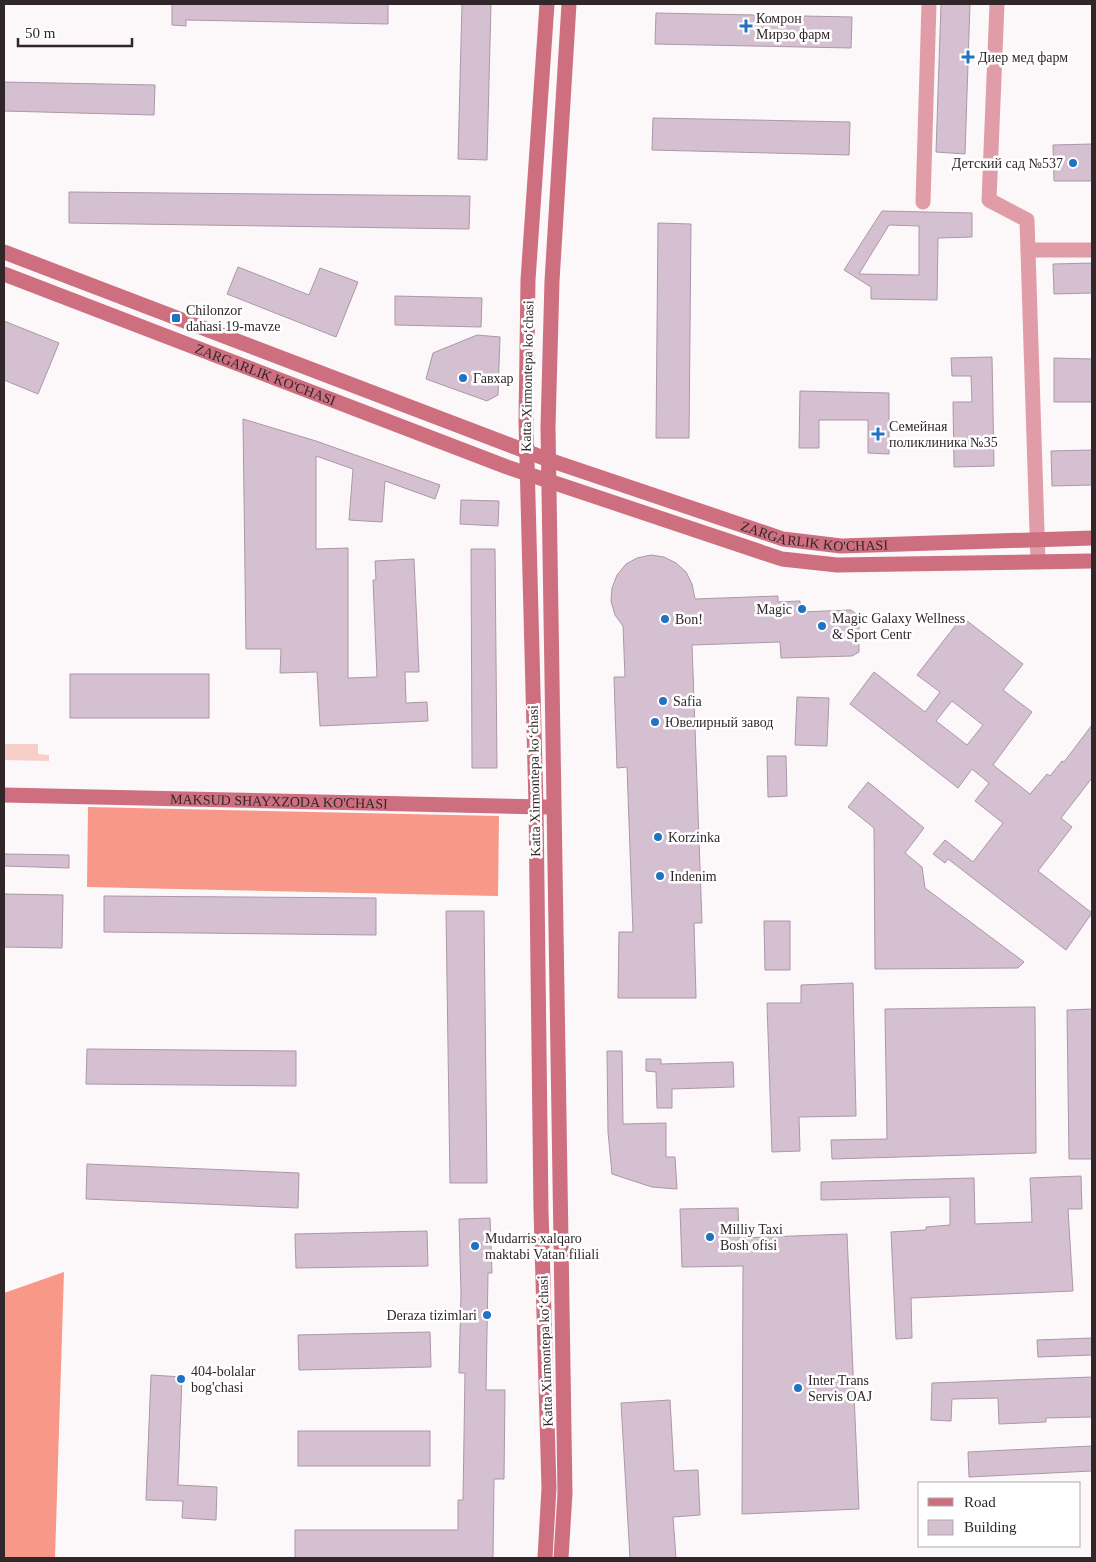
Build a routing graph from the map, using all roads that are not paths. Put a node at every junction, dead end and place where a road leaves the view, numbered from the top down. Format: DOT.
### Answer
graph roads {
  1 [pos="548,4"];
  2 [pos="569,4"];
  3 [pos="929,4"];
  4 [pos="997,4"];
  5 [pos="923,202"];
  6 [pos="1028,250"];
  7 [pos="1092,250"];
  8 [pos="4,252"];
  9 [pos="4,274"];
  10 [pos="526,452"];
  11 [pos="538,467"];
  12 [pos="549,482"];
  13 [pos="1092,538"];
  14 [pos="1038,540"];
  15 [pos="1092,561"];
  16 [pos="1038,562"];
  17 [pos="4,796"];
  18 [pos="536,806"];
  19 [pos="554,807"];
  20 [pos="545,1558"];
  21 [pos="560,1558"];
  1 -- 10 [label="main road, Katta Xirmontepa koʻchasi"];
  2 -- 11 [label="main road, Katta Xirmontepa koʻchasi"];
  3 -- 5 [label="street"];
  4 -- 6 [label="street"];
  6 -- 7 [label="street"];
  6 -- 14 [label="street"];
  8 -- 10 [label="main road, ZARGARLIK KO'CHASI"];
  9 -- 11 [label="main road, ZARGARLIK KO'CHASI"];
  10 -- 11 [label="main road, Katta Xirmontepa koʻchasi"];
  10 -- 11 [label="main road, ZARGARLIK KO'CHASI"];
  11 -- 12 [label="main road, ZARGARLIK KO'CHASI"];
  11 -- 12 [label="main road, Katta Xirmontepa koʻchasi"];
  11 -- 14 [label="main road, ZARGARLIK KO'CHASI"];
  11 -- 18 [label="main road, Katta Xirmontepa koʻchasi"];
  12 -- 16 [label="main road, ZARGARLIK KO'CHASI"];
  12 -- 19 [label="main road, Katta Xirmontepa koʻchasi"];
  13 -- 14 [label="main road, ZARGARLIK KO'CHASI"];
  14 -- 16 [label="street"];
  15 -- 16 [label="main road, ZARGARLIK KO'CHASI"];
  17 -- 18 [label="main road, MAKSUD SHAYXZODA KO'CHASI"];
  18 -- 19 [label="main road, MAKSUD SHAYXZODA KO'CHASI"];
  18 -- 20 [label="main road, Katta Xirmontepa koʻchasi"];
  19 -- 21 [label="main road, Katta Xirmontepa koʻchasi"];
}
